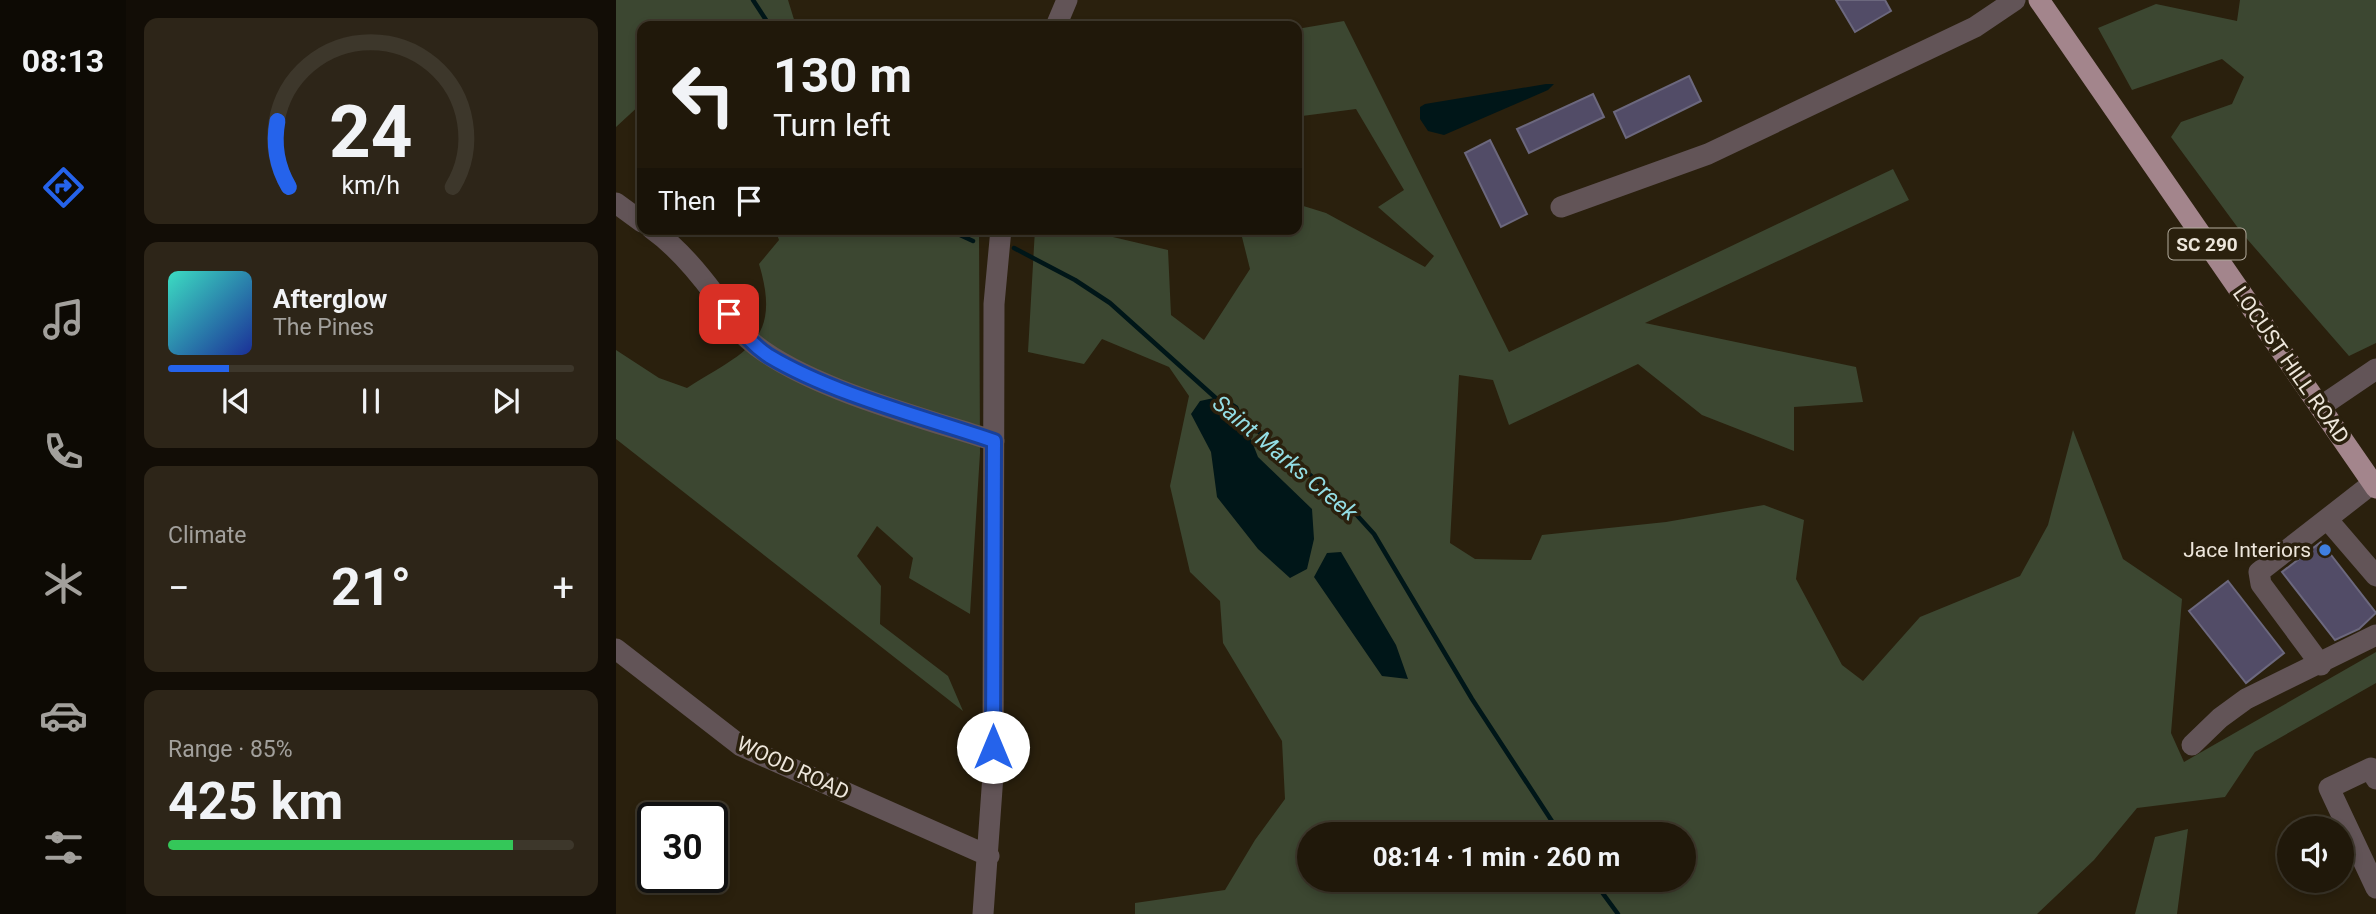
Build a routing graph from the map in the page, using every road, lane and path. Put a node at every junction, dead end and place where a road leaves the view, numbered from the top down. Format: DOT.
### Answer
graph roads {
  1 [pos="1067,0"];
  2 [pos="2015,0"];
  3 [pos="2039,0"];
  4 [pos="1058,21"];
  5 [pos="616,203"];
  6 [pos="1561,207"];
  7 [pos="637,218"];
  8 [pos="660,235"];
  9 [pos="1000,235"];
  10 [pos="2376,369"];
  11 [pos="2320,407"];
  12 [pos="994,441"];
  13 [pos="2374,485"];
  14 [pos="2327,519"];
  15 [pos="2376,576"];
  16 [pos="2376,635"];
  17 [pos="616,649"];
  18 [pos="2321,665"];
  19 [pos="2192,745"];
  20 [pos="2376,779"];
  21 [pos="989,856"];
  22 [pos="2376,888"];
  23 [pos="983,914"];
  1 -- 4 [label="street"];
  2 -- 6 [label="street"];
  3 -- 11 [label="main road, LOCUST HILL ROAD / SC 290"];
  5 -- 7 [label="street"];
  8 -- 12 [label="street"];
  9 -- 12 [label="street"];
  10 -- 11 [label="street"];
  11 -- 13 [label="main road, LOCUST HILL ROAD / SC 290"];
  12 -- 21 [label="street"];
  13 -- 14 [label="street"];
  14 -- 15 [label="street"];
  14 -- 18 [label="street"];
  16 -- 18 [label="street"];
  17 -- 21 [label="street, WOOD ROAD"];
  18 -- 19 [label="street"];
  20 -- 22 [label="street"];
  21 -- 23 [label="street"];
}
